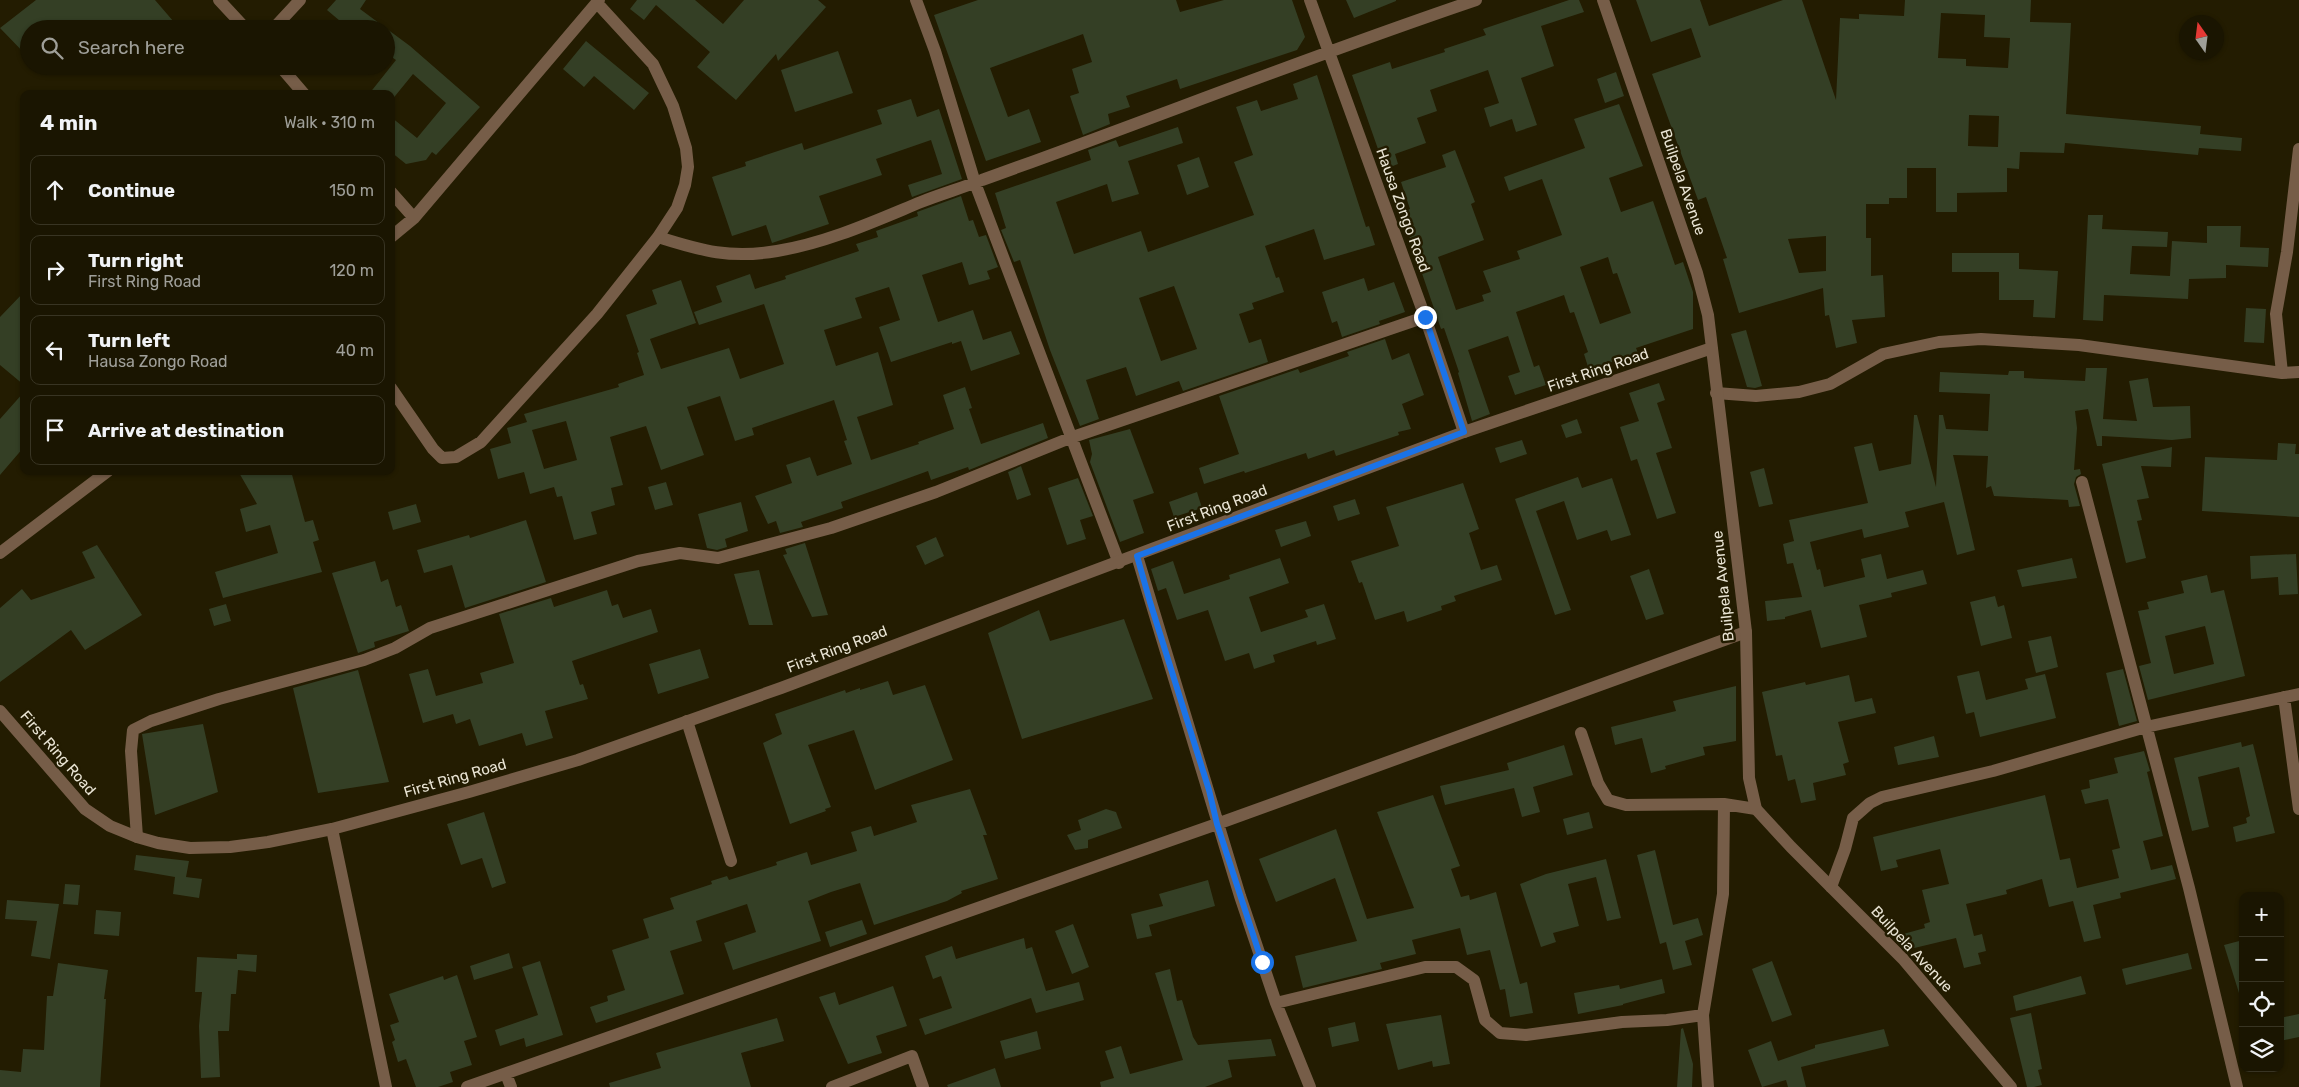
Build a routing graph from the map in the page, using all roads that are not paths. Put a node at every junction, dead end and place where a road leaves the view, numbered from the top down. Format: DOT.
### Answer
graph roads {
  1 [pos="220,0"];
  2 [pos="300,0"];
  3 [pos="916,0"];
  4 [pos="1310,0"];
  5 [pos="1476,0"];
  6 [pos="1603,0"];
  7 [pos="598,1"];
  8 [pos="238,20"];
  9 [pos="281,20"];
  10 [pos="1328,51"];
  11 [pos="288,75"];
  12 [pos="301,90"];
  13 [pos="2299,149"];
  14 [pos="975,183"];
  15 [pos="395,197"];
  16 [pos="414,218"];
  17 [pos="395,234"];
  18 [pos="658,237"];
  19 [pos="1425,317"];
  20 [pos="1712,348"];
  21 [pos="2299,372"];
  22 [pos="2282,373"];
  23 [pos="1716,393"];
  24 [pos="395,394"];
  25 [pos="1464,432"];
  26 [pos="1070,438"];
  27 [pos="103,475"];
  28 [pos="2082,482"];
  29 [pos="0,554"];
  30 [pos="1137,556"];
  31 [pos="1119,563"];
  32 [pos="1746,632"];
  33 [pos="2299,694"];
  34 [pos="2284,697"];
  35 [pos="0,710"];
  36 [pos="687,721"];
  37 [pos="2146,727"];
  38 [pos="1581,733"];
  39 [pos="1724,804"];
  40 [pos="2299,804"];
  41 [pos="1756,809"];
  42 [pos="1217,824"];
  43 [pos="332,829"];
  44 [pos="137,837"];
  45 [pos="731,861"];
  46 [pos="1831,887"];
  47 [pos="1276,1003"];
  48 [pos="1703,1015"];
  49 [pos="506,1074"];
  50 [pos="386,1087"];
  51 [pos="467,1087"];
  52 [pos="511,1087"];
  53 [pos="832,1087"];
  54 [pos="923,1087"];
  55 [pos="1310,1087"];
  56 [pos="1708,1087"];
  57 [pos="2010,1087"];
  58 [pos="2237,1087"];
  1 -- 8 [label="street"];
  2 -- 9 [label="street"];
  3 -- 14 [label="street"];
  4 -- 10 [label="street, Hausa Zongo Road"];
  5 -- 10 [label="street"];
  6 -- 20 [label="street, Builpela Avenue"];
  7 -- 16 [label="street"];
  7 -- 18 [label="street"];
  10 -- 14 [label="street"];
  10 -- 19 [label="street, Hausa Zongo Road"];
  11 -- 12 [label="street"];
  13 -- 22 [label="street"];
  14 -- 18 [label="street"];
  14 -- 26 [label="street"];
  15 -- 16 [label="street"];
  16 -- 17 [label="street"];
  18 -- 24 [label="street"];
  19 -- 25 [label="street, Hausa Zongo Road"];
  19 -- 26 [label="street"];
  20 -- 23 [label="street, Builpela Avenue"];
  20 -- 25 [label="street, First Ring Road"];
  21 -- 22 [label="street"];
  22 -- 23 [label="street"];
  23 -- 32 [label="street, Builpela Avenue"];
  25 -- 30 [label="street, First Ring Road"];
  26 -- 31 [label="street"];
  26 -- 44 [label="street"];
  27 -- 29 [label="street"];
  28 -- 37 [label="street"];
  30 -- 31 [label="street, First Ring Road"];
  30 -- 42 [label="street"];
  31 -- 36 [label="street, First Ring Road"];
  32 -- 41 [label="street, Builpela Avenue"];
  32 -- 42 [label="street"];
  33 -- 34 [label="street"];
  34 -- 37 [label="street"];
  34 -- 40 [label="street"];
  35 -- 44 [label="street, First Ring Road"];
  36 -- 43 [label="street, First Ring Road"];
  36 -- 45 [label="street"];
  37 -- 46 [label="street"];
  37 -- 58 [label="street"];
  38 -- 39 [label="street"];
  39 -- 41 [label="street"];
  39 -- 48 [label="street"];
  41 -- 46 [label="street, Builpela Avenue"];
  42 -- 47 [label="street"];
  42 -- 49 [label="street"];
  43 -- 44 [label="street, First Ring Road"];
  43 -- 50 [label="street"];
  46 -- 57 [label="street, Builpela Avenue"];
  47 -- 48 [label="street"];
  47 -- 55 [label="street"];
  48 -- 56 [label="street"];
  49 -- 51 [label="street"];
  49 -- 52 [label="street"];
  53 -- 54 [label="street"];
}
